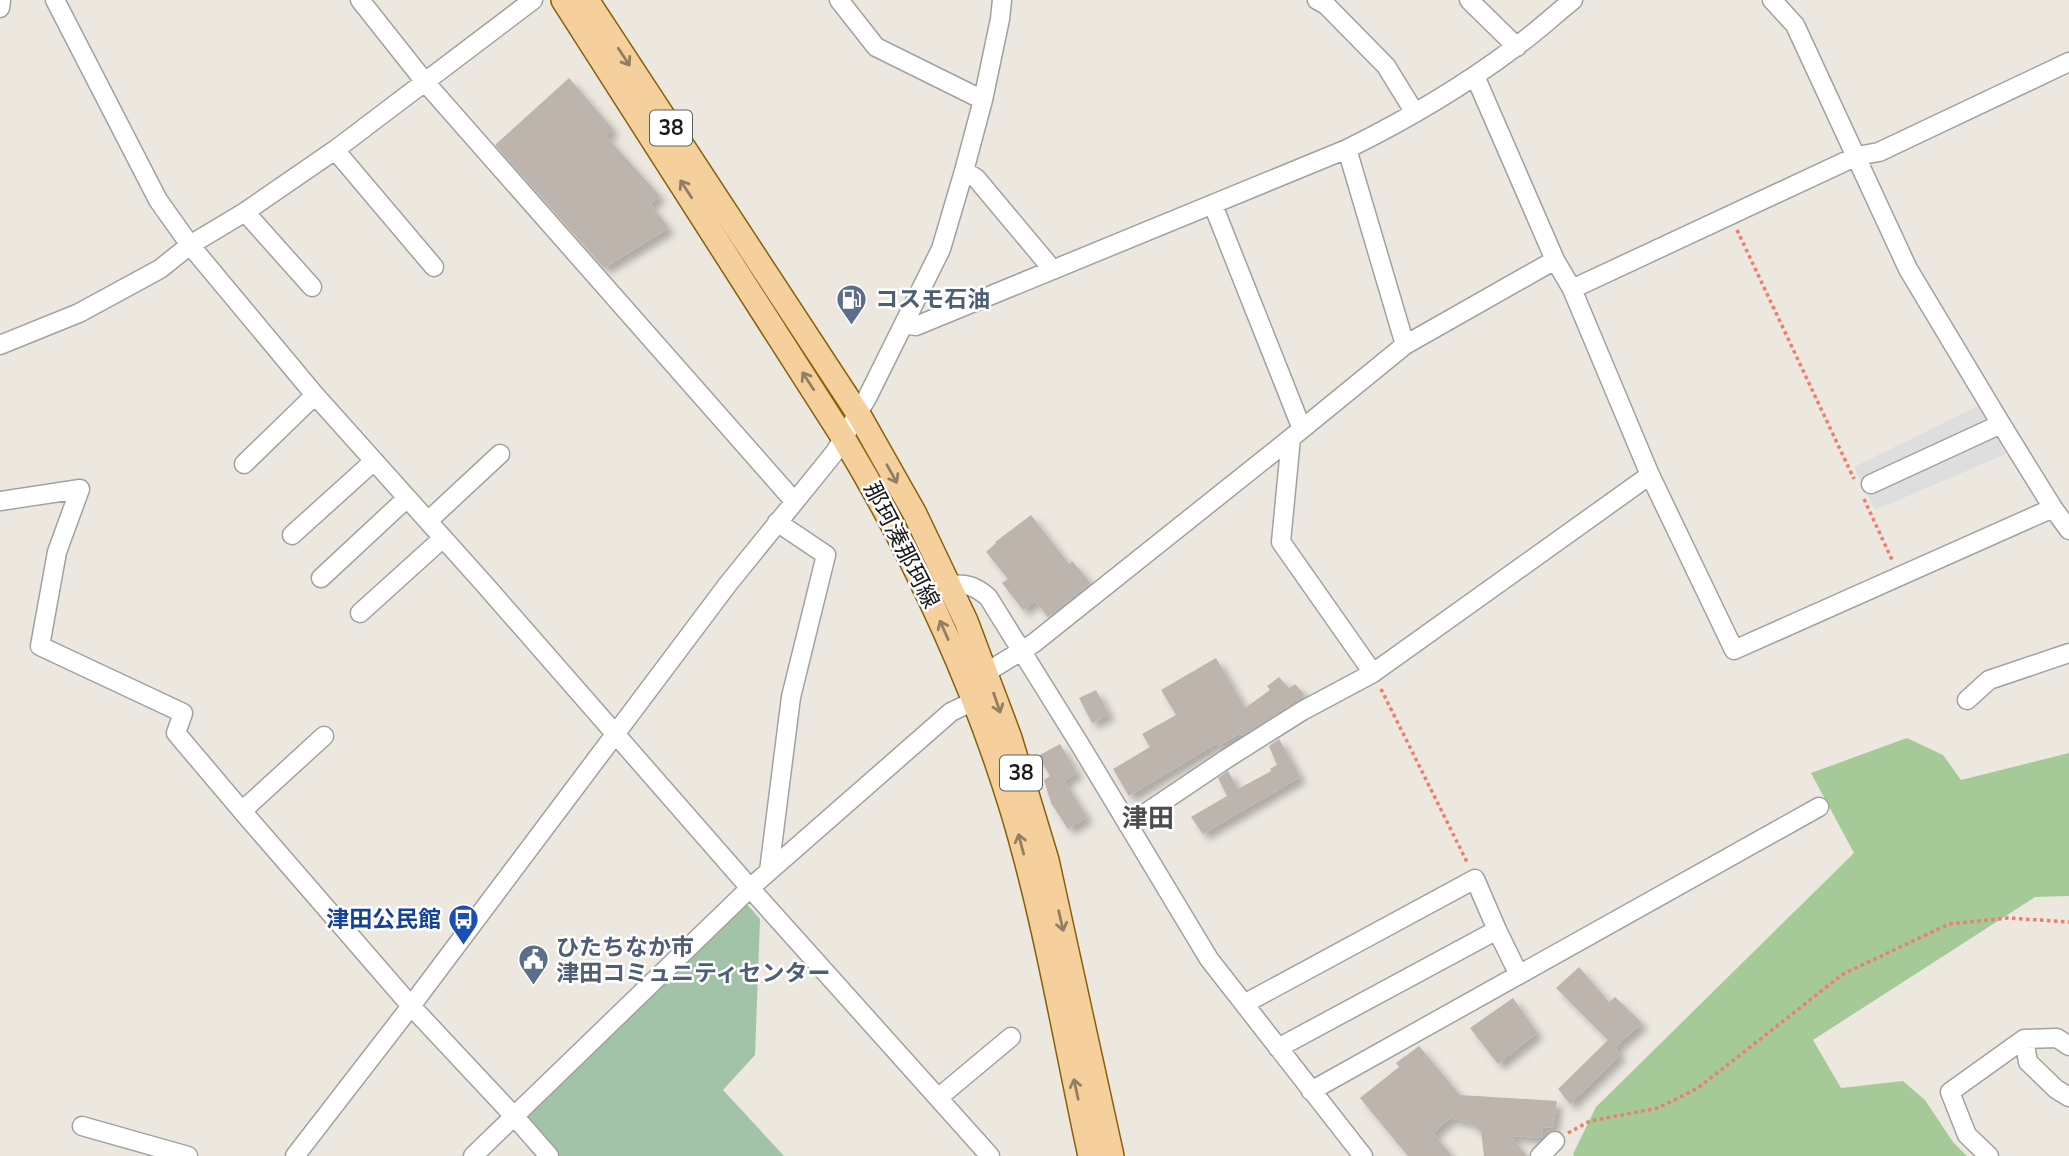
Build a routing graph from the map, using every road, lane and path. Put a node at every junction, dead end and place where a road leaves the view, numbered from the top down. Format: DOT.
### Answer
graph roads {
  1 [pos="1,0"];
  2 [pos="55,0"];
  3 [pos="360,0"];
  4 [pos="533,0"];
  5 [pos="563,0"];
  6 [pos="587,0"];
  7 [pos="839,0"];
  8 [pos="1002,0"];
  9 [pos="1317,0"];
  10 [pos="1469,0"];
  11 [pos="1573,0"];
  12 [pos="1772,0"];
  13 [pos="0,8"];
  14 [pos="1517,47"];
  15 [pos="2069,62"];
  16 [pos="1475,76"];
  17 [pos="425,82"];
  18 [pos="983,100"];
  19 [pos="1415,113"];
  20 [pos="1347,149"];
  21 [pos="335,150"];
  22 [pos="1857,156"];
  23 [pos="964,171"];
  24 [pos="1213,205"];
  25 [pos="245,212"];
  26 [pos="1730,215"];
  27 [pos="190,245"];
  28 [pos="1555,260"];
  29 [pos="434,267"];
  30 [pos="1053,270"];
  31 [pos="312,287"];
  32 [pos="1572,289"];
  33 [pos="904,324"];
  34 [pos="0,345"];
  35 [pos="1405,345"];
  36 [pos="315,395"];
  37 [pos="859,415"];
  38 [pos="2001,424"];
  39 [pos="1297,433"];
  40 [pos="844,439"];
  41 [pos="500,454"];
  42 [pos="373,461"];
  43 [pos="244,464"];
  44 [pos="1650,475"];
  45 [pos="1871,484"];
  46 [pos="407,498"];
  47 [pos="0,501"];
  48 [pos="794,501"];
  49 [pos="2053,508"];
  50 [pos="428,521"];
  51 [pos="777,522"];
  52 [pos="2069,530"];
  53 [pos="292,535"];
  54 [pos="443,538"];
  55 [pos="1900,576"];
  56 [pos="321,578"];
  57 [pos="949,585"];
  58 [pos="360,613"];
  59 [pos="1022,650"];
  60 [pos="2069,653"];
  61 [pos="987,672"];
  62 [pos="1373,673"];
  63 [pos="1967,700"];
  64 [pos="974,701"];
  65 [pos="324,736"];
  66 [pos="615,736"];
  67 [pos="1819,807"];
  68 [pos="242,811"];
  69 [pos="1128,825"];
  70 [pos="769,872"];
  71 [pos="1475,878"];
  72 [pos="750,888"];
  73 [pos="2069,922"];
  74 [pos="1497,930"];
  75 [pos="1519,975"];
  76 [pos="1244,1004"];
  77 [pos="411,1006"];
  78 [pos="1011,1037"];
  79 [pos="2024,1039"];
  80 [pos="2069,1046"];
  81 [pos="1278,1048"];
  82 [pos="1311,1091"];
  83 [pos="2069,1097"];
  84 [pos="939,1098"];
  85 [pos="514,1116"];
  86 [pos="82,1126"];
  87 [pos="1555,1141"];
  88 [pos="188,1156"];
  89 [pos="295,1156"];
  90 [pos="473,1156"];
  91 [pos="549,1156"];
  92 [pos="990,1156"];
  93 [pos="1090,1156"];
  94 [pos="1112,1156"];
  95 [pos="1363,1156"];
  96 [pos="1540,1156"];
  97 [pos="1989,1156"];
  1 -- 13 [label="street"];
  2 -- 27 [label="street"];
  3 -- 17 [label="street"];
  4 -- 17 [label="street"];
  40 -- 5 [label="main road, 那珂湊那珂線 / 38, one-way"];
  6 -- 37 [label="main road, 那珂湊那珂線 / 38, one-way"];
  7 -- 18 [label="street"];
  8 -- 18 [label="street"];
  9 -- 19 [label="street"];
  10 -- 14 [label="street"];
  11 -- 14 [label="street"];
  12 -- 22 [label="street"];
  14 -- 16 [label="street"];
  15 -- 22 [label="street"];
  16 -- 19 [label="street"];
  16 -- 28 [label="street"];
  17 -- 21 [label="street"];
  17 -- 48 [label="street"];
  18 -- 23 [label="street"];
  19 -- 20 [label="street"];
  20 -- 24 [label="street"];
  20 -- 35 [label="street"];
  21 -- 25 [label="street"];
  21 -- 29 [label="street"];
  22 -- 26 [label="street"];
  22 -- 38 [label="street"];
  23 -- 30 [label="street"];
  23 -- 33 [label="street"];
  24 -- 30 [label="street"];
  24 -- 39 [label="street"];
  25 -- 27 [label="street"];
  25 -- 31 [label="street"];
  26 -- 32 [label="street"];
  26 -- 55 [label="path"];
  27 -- 34 [label="street"];
  27 -- 36 [label="street"];
  28 -- 32 [label="street"];
  28 -- 35 [label="street"];
  30 -- 33 [label="street"];
  32 -- 44 [label="street"];
  33 -- 37 [label="street"];
  35 -- 39 [label="street"];
  36 -- 42 [label="street"];
  36 -- 43 [label="street"];
  37 -- 40 [label="street"];
  37 -- 57 [label="main road, 那珂湊那珂線 / 38, one-way"];
  38 -- 45 [label="street"];
  38 -- 49 [label="street"];
  39 -- 59 [label="street"];
  39 -- 62 [label="street"];
  40 -- 48 [label="street"];
  64 -- 40 [label="main road, 那珂湊那珂線 / 38, one-way"];
  41 -- 50 [label="street"];
  42 -- 46 [label="street"];
  42 -- 53 [label="street"];
  44 -- 55 [label="street"];
  44 -- 62 [label="street"];
  46 -- 50 [label="street"];
  46 -- 56 [label="street"];
  47 -- 68 [label="street"];
  48 -- 51 [label="street"];
  49 -- 52 [label="street"];
  49 -- 55 [label="street"];
  50 -- 54 [label="street"];
  51 -- 66 [label="street"];
  51 -- 70 [label="street"];
  54 -- 58 [label="street"];
  54 -- 66 [label="street"];
  57 -- 59 [label="street"];
  57 -- 61 [label="main road, 那珂湊那珂線 / 38"];
  59 -- 61 [label="street"];
  59 -- 69 [label="street"];
  60 -- 63 [label="street"];
  61 -- 94 [label="main road, 那珂湊那珂線 / 38, one-way"];
  62 -- 69 [label="street"];
  62 -- 71 [label="path"];
  64 -- 70 [label="street"];
  93 -- 64 [label="main road, 那珂湊那珂線 / 38, one-way"];
  65 -- 68 [label="street"];
  66 -- 72 [label="street"];
  66 -- 77 [label="street"];
  67 -- 75 [label="street"];
  68 -- 77 [label="street"];
  69 -- 76 [label="street"];
  70 -- 72 [label="street"];
  71 -- 74 [label="street"];
  71 -- 76 [label="street"];
  72 -- 84 [label="street"];
  72 -- 85 [label="street"];
  73 -- 87 [label="path"];
  74 -- 75 [label="street"];
  74 -- 81 [label="street"];
  75 -- 82 [label="street"];
  76 -- 81 [label="street"];
  77 -- 85 [label="street"];
  77 -- 89 [label="street"];
  78 -- 84 [label="street"];
  79 -- 80 [label="street"];
  79 -- 83 [label="street"];
  79 -- 97 [label="street"];
  81 -- 82 [label="street"];
  82 -- 95 [label="street"];
  84 -- 92 [label="street"];
  85 -- 90 [label="street"];
  85 -- 91 [label="street"];
  86 -- 88 [label="street"];
  87 -- 96 [label="street"];
}
